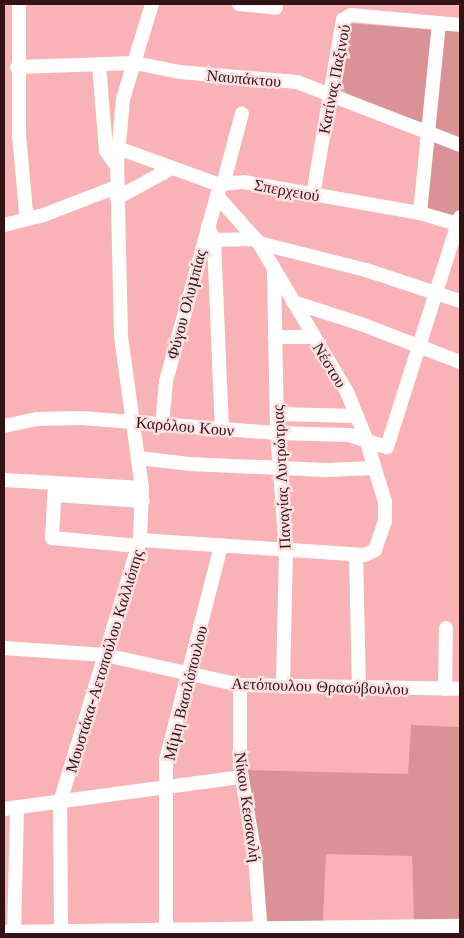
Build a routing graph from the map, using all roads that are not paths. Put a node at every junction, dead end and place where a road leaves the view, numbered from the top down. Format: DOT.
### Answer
graph roads {
  1 [pos="19,4"];
  2 [pos="152,4"];
  3 [pos="239,4"];
  4 [pos="276,8"];
  5 [pos="439,22"];
  6 [pos="460,25"];
  7 [pos="135,63"];
  8 [pos="99,65"];
  9 [pos="17,67"];
  10 [pos="329,94"];
  11 [pos="242,113"];
  12 [pos="428,132"];
  13 [pos="460,145"];
  14 [pos="118,148"];
  15 [pos="117,166"];
  16 [pos="170,169"];
  17 [pos="220,188"];
  18 [pos="117,192"];
  19 [pos="313,195"];
  20 [pos="420,213"];
  21 [pos="30,216"];
  22 [pos="459,222"];
  23 [pos="4,225"];
  24 [pos="208,226"];
  25 [pos="214,240"];
  26 [pos="257,241"];
  27 [pos="273,268"];
  28 [pos="435,292"];
  29 [pos="460,301"];
  30 [pos="293,302"];
  31 [pos="275,337"];
  32 [pos="313,337"];
  33 [pos="418,347"];
  34 [pos="460,362"];
  35 [pos="277,414"];
  36 [pos="357,416"];
  37 [pos="134,422"];
  38 [pos="4,426"];
  39 [pos="162,426"];
  40 [pos="222,429"];
  41 [pos="277,433"];
  42 [pos="366,439"];
  43 [pos="139,458"];
  44 [pos="279,468"];
  45 [pos="374,468"];
  46 [pos="4,480"];
  47 [pos="55,489"];
  48 [pos="143,495"];
  49 [pos="140,543"];
  50 [pos="221,546"];
  51 [pos="286,551"];
  52 [pos="356,555"];
  53 [pos="446,628"];
  54 [pos="4,648"];
  55 [pos="105,655"];
  56 [pos="190,675"];
  57 [pos="240,685"];
  58 [pos="284,687"];
  59 [pos="359,688"];
  60 [pos="445,689"];
  61 [pos="460,690"];
  62 [pos="242,777"];
  63 [pos="166,788"];
  64 [pos="60,802"];
  65 [pos="10,809"];
  66 [pos="10,844"];
  67 [pos="456,929"];
  68 [pos="348,931"];
  69 [pos="166,932"];
  70 [pos="261,932"];
  71 [pos="11,933"];
  72 [pos="61,933"];
  73 [pos="199,933"];
  1 -- 9 [label="street"];
  2 -- 7 [label="street, Μουστάκα-Αετοπούλου Καλλιόπης"];
  3 -- 4 [label="street"];
  5 -- 6 [label="street, Κατίνας Παξινού"];
  5 -- 10 [label="street, Κατίνας Παξινού"];
  5 -- 12 [label="street"];
  7 -- 8 [label="street, Ναυπάκτου"];
  7 -- 10 [label="street, Ναυπάκτου"];
  7 -- 14 [label="street, Μουστάκα-Αετοπούλου Καλλιόπης"];
  8 -- 9 [label="street, Ναυπάκτου"];
  8 -- 15 [label="street"];
  9 -- 21 [label="street"];
  10 -- 12 [label="street, Ναυπάκτου"];
  10 -- 19 [label="street, Κατίνας Παξινού"];
  11 -- 17 [label="street, Φύγου Ολυμπίας"];
  12 -- 13 [label="street, Ναυπάκτου"];
  12 -- 20 [label="street"];
  14 -- 15 [label="street, Μουστάκα-Αετοπούλου Καλλιόπης"];
  14 -- 16 [label="street, Σπερχειού"];
  15 -- 18 [label="street, Μουστάκα-Αετοπούλου Καλλιόπης"];
  16 -- 17 [label="street, Σπερχειού"];
  16 -- 18 [label="street"];
  17 -- 19 [label="street, Σπερχειού"];
  17 -- 24 [label="street, Φύγου Ολυμπίας"];
  17 -- 26 [label="street, Νέστου"];
  18 -- 21 [label="street"];
  18 -- 37 [label="street, Μουστάκα-Αετοπούλου Καλλιόπης"];
  19 -- 20 [label="street, Σπερχειού"];
  20 -- 22 [label="street, Σπερχειού"];
  21 -- 23 [label="street"];
  22 -- 28 [label="street"];
  24 -- 25 [label="street"];
  24 -- 39 [label="street, Φύγου Ολυμπίας"];
  25 -- 26 [label="street"];
  25 -- 40 [label="street"];
  26 -- 27 [label="street, Νέστου"];
  26 -- 28 [label="street"];
  27 -- 30 [label="street, Νέστου"];
  27 -- 31 [label="street, Παναγίας Λυτρώτριας"];
  28 -- 29 [label="street"];
  28 -- 33 [label="street"];
  30 -- 32 [label="street, Νέστου"];
  30 -- 33 [label="street"];
  31 -- 32 [label="street"];
  31 -- 35 [label="street, Παναγίας Λυτρώτριας"];
  32 -- 36 [label="street, Νέστου"];
  33 -- 34 [label="street"];
  33 -- 42 [label="street, Καρόλου Κουν"];
  35 -- 36 [label="street"];
  35 -- 41 [label="street, Παναγίας Λυτρώτριας"];
  36 -- 42 [label="street, Νέστου"];
  37 -- 38 [label="street, Καρόλου Κουν"];
  37 -- 39 [label="street, Καρόλου Κουν"];
  37 -- 43 [label="street, Μουστάκα-Αετοπούλου Καλλιόπης"];
  39 -- 40 [label="street, Καρόλου Κουν"];
  40 -- 41 [label="street, Καρόλου Κουν"];
  41 -- 42 [label="street, Καρόλου Κουν"];
  41 -- 44 [label="street, Παναγίας Λυτρώτριας"];
  42 -- 45 [label="street, Νέστου"];
  43 -- 44 [label="street"];
  43 -- 48 [label="street, Μουστάκα-Αετοπούλου Καλλιόπης"];
  44 -- 45 [label="street"];
  44 -- 51 [label="street, Παναγίας Λυτρώτριας"];
  45 -- 52 [label="street, Νέστου"];
  46 -- 47 [label="street"];
  47 -- 48 [label="street"];
  47 -- 49 [label="street"];
  48 -- 49 [label="street, Μουστάκα-Αετοπούλου Καλλιόπης"];
  49 -- 50 [label="street"];
  49 -- 55 [label="street, Μουστάκα-Αετοπούλου Καλλιόπης"];
  50 -- 51 [label="street"];
  50 -- 56 [label="street, Μίμη Βασιλόπουλου"];
  51 -- 52 [label="street"];
  51 -- 58 [label="street, Παναγίας Λυτρώτριας"];
  52 -- 59 [label="street"];
  53 -- 60 [label="street"];
  54 -- 55 [label="street, Αετόπουλου Θρασύβουλου"];
  55 -- 56 [label="street, Αετόπουλου Θρασύβουλου"];
  55 -- 64 [label="street, Μουστάκα-Αετοπούλου Καλλιόπης"];
  56 -- 57 [label="street, Αετόπουλου Θρασύβουλου"];
  56 -- 63 [label="street, Μίμη Βασιλόπουλου"];
  57 -- 58 [label="street, Αετόπουλου Θρασύβουλου"];
  57 -- 62 [label="street, Νίκου Κεσσανλή"];
  58 -- 59 [label="street, Αετόπουλου Θρασύβουλου"];
  59 -- 60 [label="street, Αετόπουλου Θρασύβουλου"];
  60 -- 61 [label="street, Αετόπουλου Θρασύβουλου"];
  62 -- 63 [label="street"];
  62 -- 70 [label="street, Νίκου Κεσσανλή"];
  63 -- 64 [label="street"];
  63 -- 69 [label="street, Μίμη Βασιλόπουλου"];
  64 -- 65 [label="street"];
  64 -- 72 [label="street, Μουστάκα-Αετοπούλου Καλλιόπης"];
  65 -- 66 [label="street"];
  66 -- 71 [label="street"];
  67 -- 68 [label="street"];
  68 -- 70 [label="street"];
  69 -- 72 [label="street"];
  69 -- 73 [label="street"];
  70 -- 73 [label="street"];
  71 -- 72 [label="street"];
}
